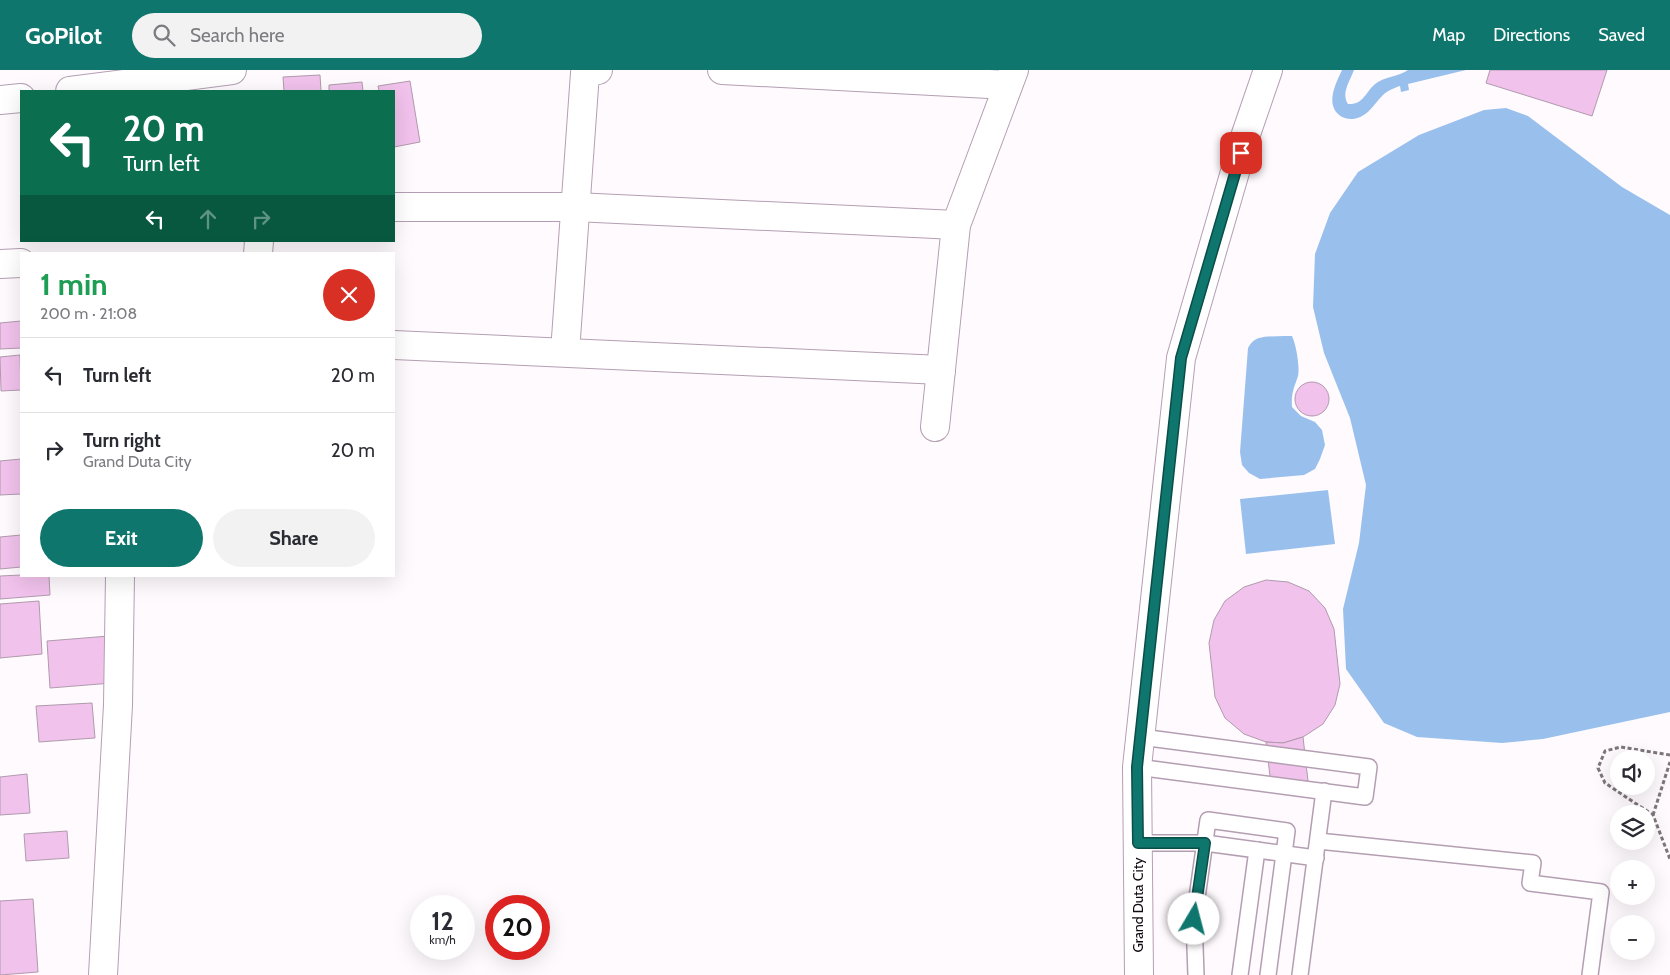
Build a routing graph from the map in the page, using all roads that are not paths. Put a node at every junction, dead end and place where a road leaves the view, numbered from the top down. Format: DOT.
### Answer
graph roads {
  1 [pos="232,70"];
  2 [pos="598,70"];
  3 [pos="722,70"];
  4 [pos="1268,70"];
  5 [pos="1011,77"];
  6 [pos="78,90"];
  7 [pos="20,98"];
  8 [pos="0,100"];
  9 [pos="395,207"];
  10 [pos="575,207"];
  11 [pos="956,225"];
  12 [pos="20,263"];
  13 [pos="0,264"];
  14 [pos="395,345"];
  15 [pos="565,352"];
  16 [pos="941,370"];
  17 [pos="935,427"];
  18 [pos="120,577"];
  19 [pos="1141,737"];
  20 [pos="1137,767"];
  21 [pos="1324,792"];
  22 [pos="1318,841"];
  23 [pos="1138,843"];
  24 [pos="1205,843"];
  25 [pos="1257,850"];
  26 [pos="1284,854"];
  27 [pos="1316,858"];
  28 [pos="103,975"];
  29 [pos="1139,975"];
  30 [pos="1196,975"];
  31 [pos="1240,975"];
  32 [pos="1268,975"];
  33 [pos="1300,975"];
  34 [pos="1590,975"];
  1 -- 6 [label="street"];
  2 -- 10 [label="street"];
  3 -- 5 [label="street"];
  4 -- 19 [label="street, Grand Duta City"];
  5 -- 11 [label="street"];
  7 -- 8 [label="street"];
  9 -- 10 [label="street"];
  10 -- 11 [label="street"];
  10 -- 15 [label="street"];
  11 -- 16 [label="street"];
  12 -- 13 [label="street"];
  14 -- 15 [label="street"];
  15 -- 16 [label="street"];
  16 -- 17 [label="street"];
  18 -- 28 [label="street"];
  19 -- 20 [label="street, Grand Duta City"];
  19 -- 21 [label="lane"];
  20 -- 21 [label="lane"];
  20 -- 23 [label="street, Grand Duta City"];
  21 -- 22 [label="lane"];
  22 -- 27 [label="lane"];
  22 -- 34 [label="lane"];
  23 -- 24 [label="lane"];
  23 -- 29 [label="street, Grand Duta City"];
  24 -- 25 [label="lane"];
  24 -- 26 [label="lane"];
  24 -- 30 [label="lane"];
  25 -- 26 [label="lane"];
  25 -- 31 [label="lane"];
  26 -- 27 [label="lane"];
  26 -- 32 [label="lane"];
  27 -- 33 [label="lane"];
}
